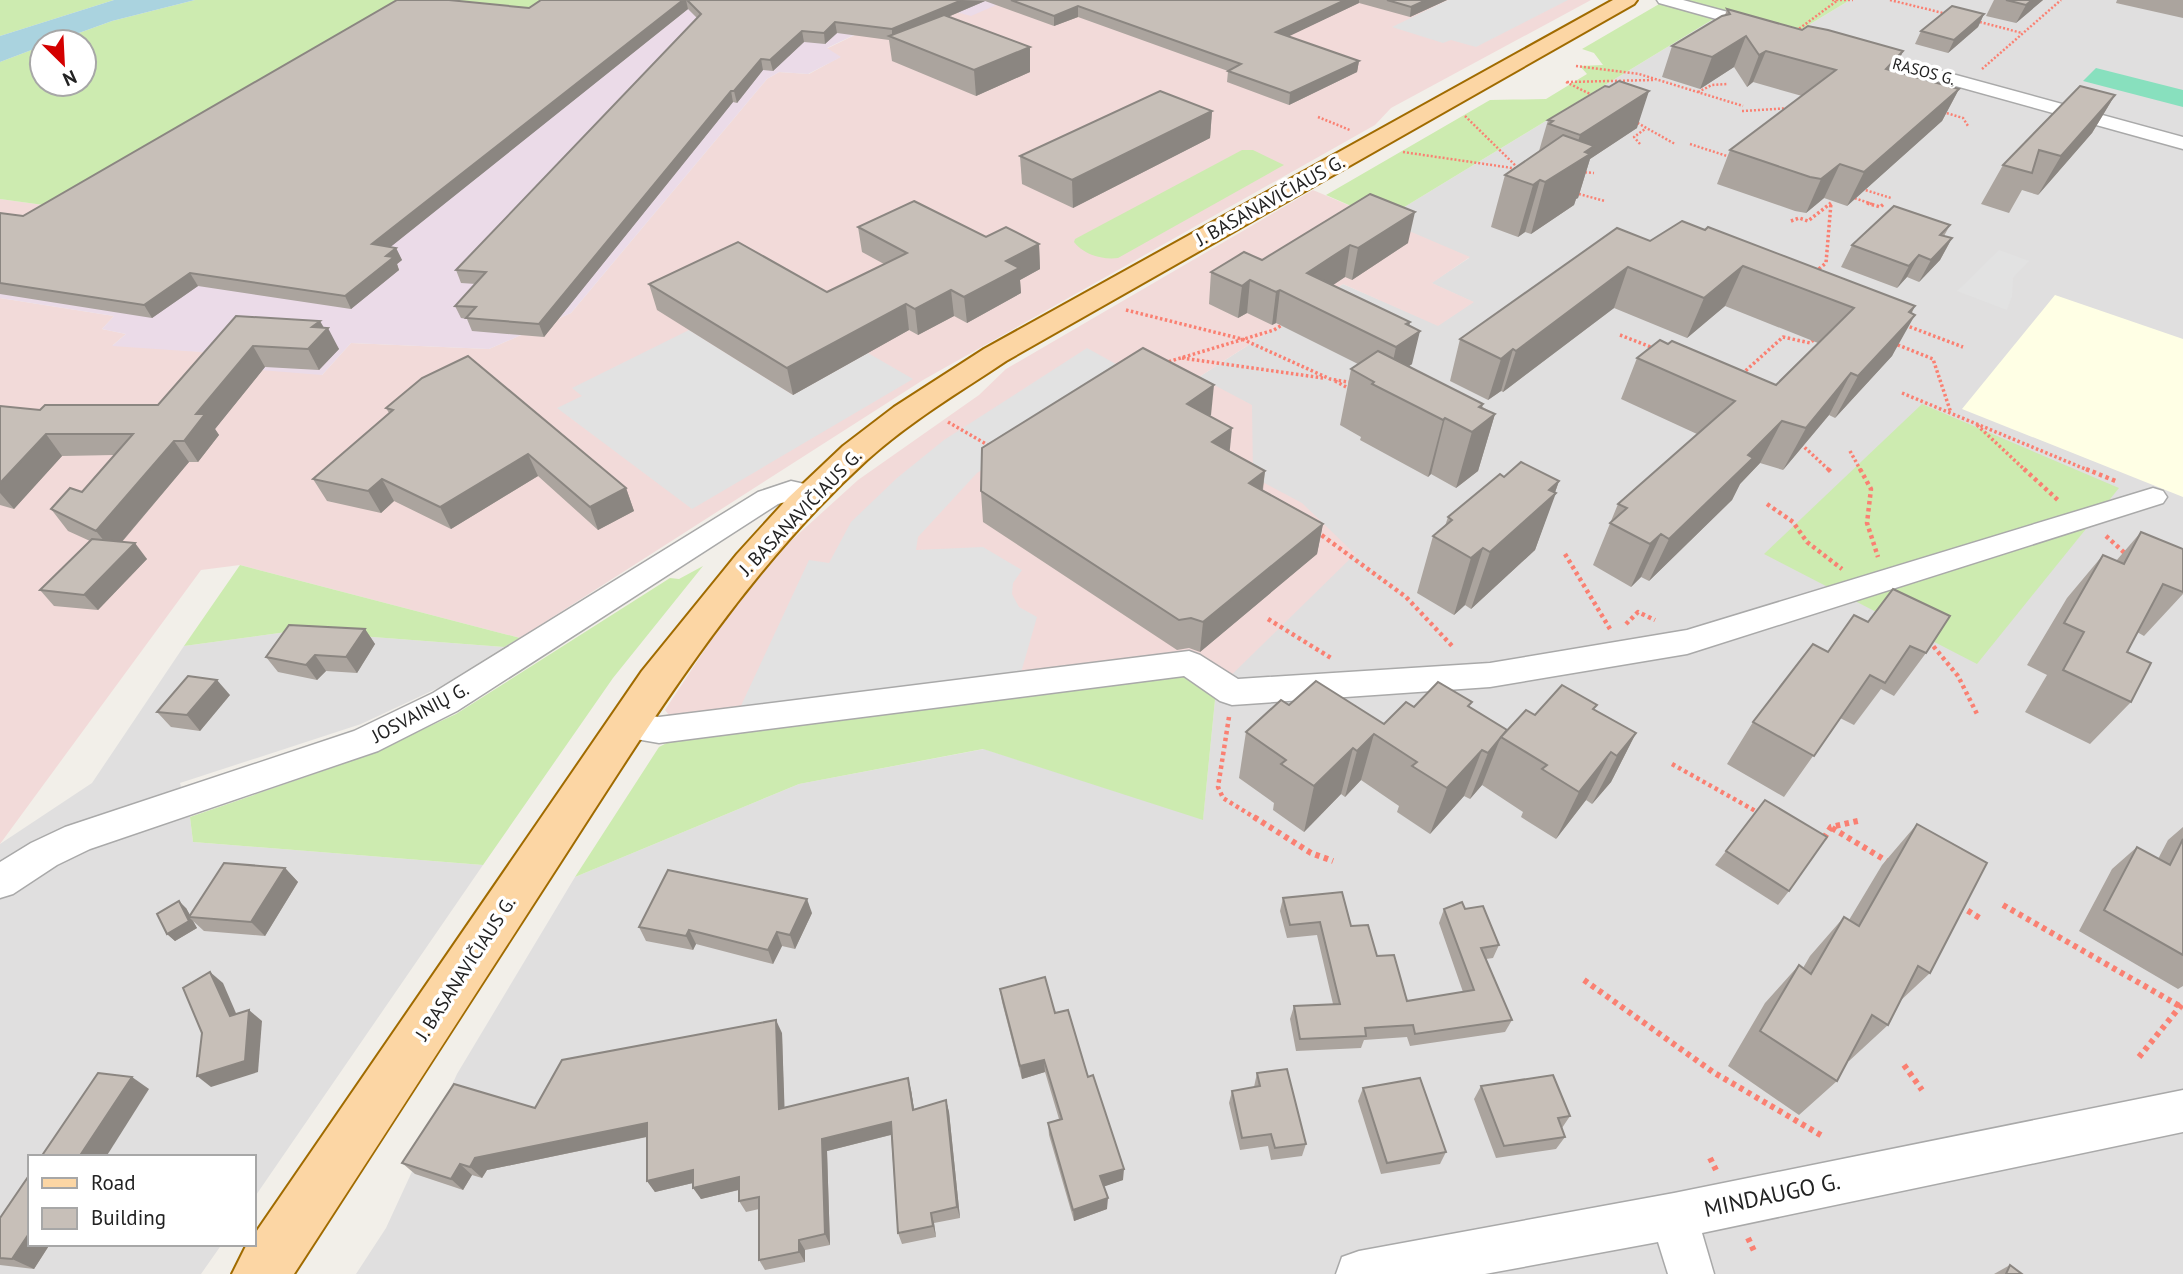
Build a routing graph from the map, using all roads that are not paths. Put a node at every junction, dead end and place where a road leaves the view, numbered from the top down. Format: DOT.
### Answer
graph roads {
  1 [pos="1627,0"];
  2 [pos="1665,0"];
  3 [pos="1792,35"];
  4 [pos="1842,48"];
  5 [pos="2183,143"];
  6 [pos="813,494"];
  7 [pos="2153,497"];
  8 [pos="625,726"];
  9 [pos="0,882"];
  10 [pos="2183,1111"];
  11 [pos="1674,1216"];
  12 [pos="261,1274"];
  13 [pos="1359,1274"];
  14 [pos="1691,1274"];
  1 -- 6 [label="main road, J. BASANAVIČIAUS G."];
  2 -- 3 [label="street"];
  4 -- 5 [label="street, RASOS G."];
  6 -- 8 [label="main road, J. BASANAVIČIAUS G."];
  6 -- 9 [label="street, JOSVAINIŲ G."];
  7 -- 8 [label="street"];
  8 -- 12 [label="main road, J. BASANAVIČIAUS G."];
  10 -- 11 [label="street, MINDAUGO G."];
  11 -- 13 [label="street, MINDAUGO G."];
  11 -- 14 [label="street"];
}
